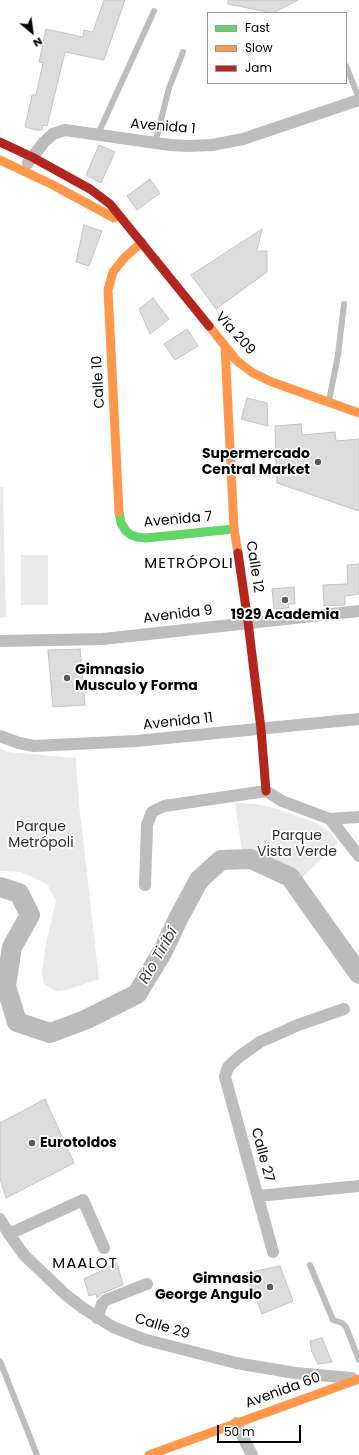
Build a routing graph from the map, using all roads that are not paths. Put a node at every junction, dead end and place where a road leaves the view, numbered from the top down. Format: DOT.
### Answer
graph roads {
  1 [pos="154,11"];
  2 [pos="183,52"];
  3 [pos="347,69"];
  4 [pos="359,99"];
  5 [pos="98,134"];
  6 [pos="0,142"];
  7 [pos="155,143"];
  8 [pos="32,157"];
  9 [pos="0,160"];
  10 [pos="23,171"];
  11 [pos="127,224"];
  12 [pos="142,242"];
  13 [pos="344,304"];
  14 [pos="225,347"];
  15 [pos="328,402"];
  16 [pos="359,413"];
  17 [pos="234,528"];
  18 [pos="126,531"];
  19 [pos="359,611"];
  20 [pos="248,622"];
  21 [pos="0,642"];
  22 [pos="359,719"];
  23 [pos="261,729"];
  24 [pos="0,736"];
  25 [pos="266,791"];
  26 [pos="359,816"];
  27 [pos="330,819"];
  28 [pos="359,856"];
  29 [pos="145,885"];
  30 [pos="344,1009"];
  31 [pos="359,1186"];
  32 [pos="258,1196"];
  33 [pos="0,1219"];
  34 [pos="8,1234"];
  35 [pos="104,1248"];
  36 [pos="273,1252"];
  37 [pos="310,1265"];
  38 [pos="147,1284"];
  39 [pos="97,1318"];
  40 [pos="359,1360"];
  41 [pos="0,1361"];
  42 [pos="359,1379"];
  43 [pos="236,1423"];
  44 [pos="37,1455"];
  45 [pos="150,1455"];
  46 [pos="252,1455"];
  1 -- 5 [label="lane"];
  2 -- 7 [label="lane"];
  3 -- 4 [label="lane"];
  4 -- 7 [label="street, Avenida 1"];
  5 -- 7 [label="street, Avenida 1"];
  5 -- 8 [label="street, Avenida 1"];
  6 -- 8 [label="street, Vía 209"];
  8 -- 10 [label="street, Avenida 1"];
  8 -- 11 [label="street, Vía 209"];
  9 -- 10 [label="street, Vía 209"];
  10 -- 11 [label="street, Vía 209"];
  11 -- 12 [label="street, Vía 209"];
  12 -- 14 [label="street, Vía 209"];
  12 -- 18 [label="street, Calle 10"];
  13 -- 15 [label="lane"];
  14 -- 15 [label="street, Vía 209"];
  14 -- 17 [label="street, Calle 12"];
  15 -- 16 [label="street, Vía 209"];
  17 -- 18 [label="street, Avenida 7"];
  17 -- 20 [label="street, Calle 12"];
  19 -- 20 [label="street, Avenida 9"];
  20 -- 21 [label="street, Avenida 9"];
  20 -- 23 [label="street, Calle 12"];
  22 -- 23 [label="street, Avenida 11"];
  23 -- 24 [label="street, Avenida 11"];
  23 -- 25 [label="street, Calle 12"];
  25 -- 27 [label="street"];
  25 -- 29 [label="street"];
  26 -- 27 [label="street"];
  27 -- 28 [label="street"];
  30 -- 32 [label="street, Calle 27"];
  31 -- 32 [label="street"];
  32 -- 36 [label="street, Calle 27"];
  33 -- 34 [label="street, Calle 29"];
  34 -- 35 [label="street"];
  34 -- 39 [label="street, Calle 29"];
  37 -- 40 [label="lane"];
  38 -- 39 [label="street"];
  39 -- 42 [label="street, Calle 29"];
  41 -- 44 [label="lane"];
  42 -- 43 [label="street, Avenida 60"];
  43 -- 45 [label="street, Avenida 60"];
  43 -- 46 [label="street"];
}
